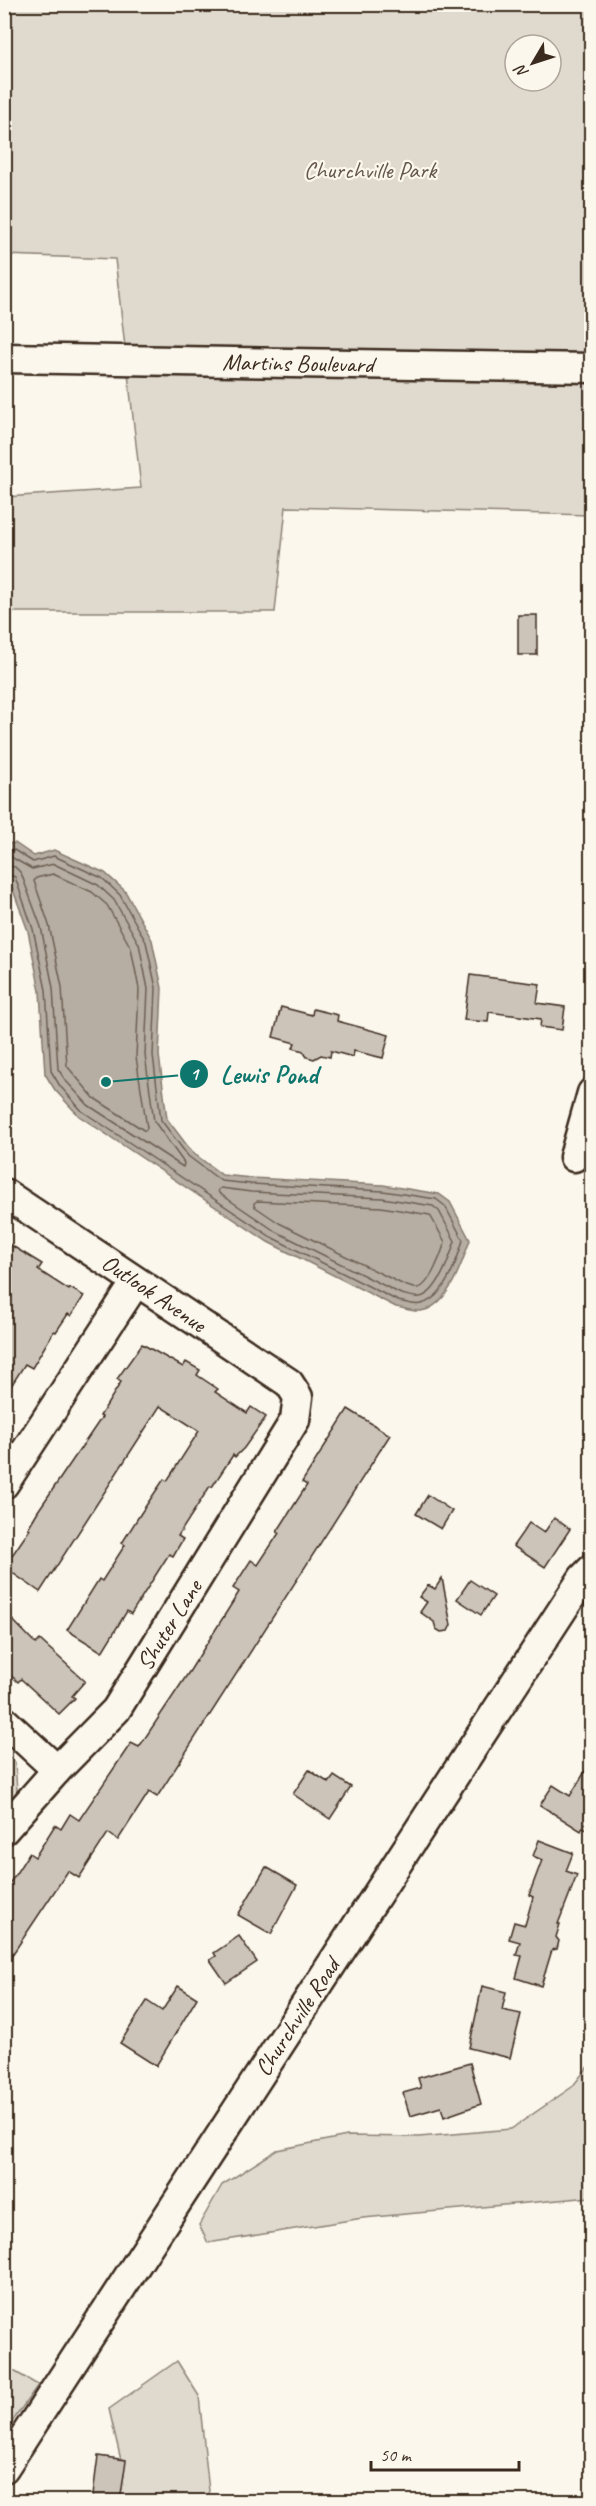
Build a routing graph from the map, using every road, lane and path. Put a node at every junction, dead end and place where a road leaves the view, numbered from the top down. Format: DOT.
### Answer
graph roads {
  1 [pos="4,358"];
  2 [pos="591,368"];
  3 [pos="590,1096"];
  4 [pos="574,1157"];
  5 [pos="4,1193"];
  6 [pos="136,1282"];
  7 [pos="298,1397"];
  8 [pos="4,1484"];
  9 [pos="591,1569"];
  10 [pos="4,1720"];
  11 [pos="57,1770"];
  12 [pos="4,1830"];
  13 [pos="4,2468"];
  1 -- 2 [label="street, Martins Boulevard"];
  3 -- 4 [label="street"];
  5 -- 6 [label="street, Outlook Avenue"];
  6 -- 7 [label="street, Outlook Avenue"];
  6 -- 8 [label="street"];
  7 -- 11 [label="street, Shuter Lane"];
  9 -- 13 [label="street, Churchville Road"];
  10 -- 11 [label="street"];
  11 -- 12 [label="street, Shuter Lane"];
}
